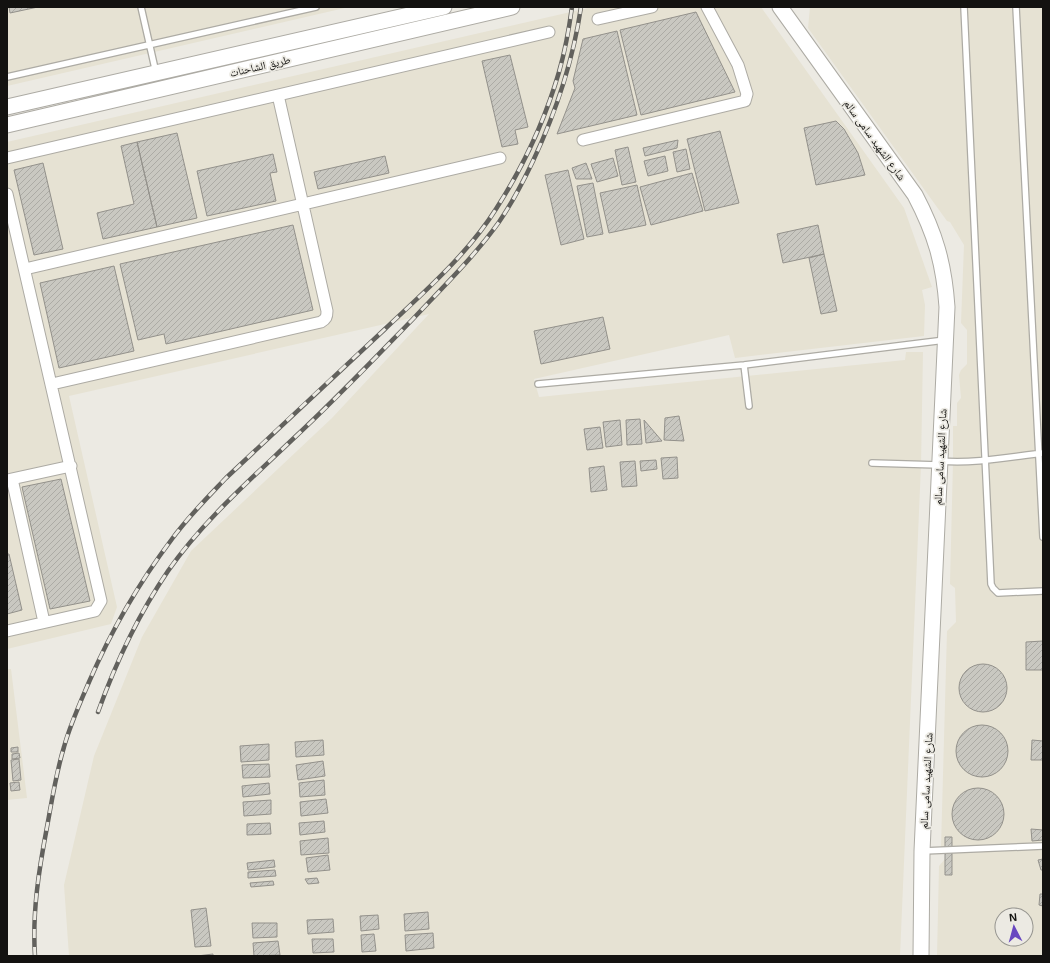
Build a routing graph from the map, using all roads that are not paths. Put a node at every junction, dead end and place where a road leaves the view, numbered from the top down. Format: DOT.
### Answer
graph roads {
  1 [pos="141,7"];
  2 [pos="316,7"];
  3 [pos="444,7"];
  4 [pos="512,7"];
  5 [pos="652,7"];
  6 [pos="708,7"];
  7 [pos="780,7"];
  8 [pos="964,7"];
  9 [pos="1016,7"];
  10 [pos="598,19"];
  11 [pos="549,32"];
  12 [pos="304,39"];
  13 [pos="150,45"];
  14 [pos="309,55"];
  15 [pos="156,73"];
  16 [pos="7,77"];
  17 [pos="74,92"];
  18 [pos="278,95"];
  19 [pos="25,103"];
  20 [pos="7,107"];
  21 [pos="80,109"];
  22 [pos="32,120"];
  23 [pos="7,126"];
  24 [pos="583,140"];
  25 [pos="7,158"];
  26 [pos="500,158"];
  27 [pos="7,194"];
  28 [pos="303,204"];
  29 [pos="25,269"];
  30 [pos="945,340"];
  31 [pos="744,365"];
  32 [pos="52,384"];
  33 [pos="538,384"];
  34 [pos="748,406"];
  35 [pos="1041,453"];
  36 [pos="986,460"];
  37 [pos="872,463"];
  38 [pos="939,463"];
  39 [pos="71,466"];
  40 [pos="10,479"];
  41 [pos="1043,537"];
  42 [pos="1043,591"];
  43 [pos="44,622"];
  44 [pos="7,631"];
  45 [pos="1043,846"];
  46 [pos="922,851"];
  47 [pos="921,956"];
  1 -- 13 [label="lane"];
  2 -- 13 [label="lane"];
  3 -- 12 [label="main road, طريق الشاحنات"];
  4 -- 14 [label="main road, طريق الشاحنات"];
  5 -- 10 [label="street"];
  6 -- 24 [label="street"];
  7 -- 30 [label="main road, شارع الشهيد سامى سالم"];
  8 -- 36 [label="lane"];
  9 -- 35 [label="lane"];
  11 -- 18 [label="street"];
  12 -- 14 [label="main road"];
  12 -- 15 [label="main road, طريق الشاحنات"];
  13 -- 15 [label="lane"];
  13 -- 16 [label="lane"];
  14 -- 21 [label="main road, طريق الشاحنات"];
  15 -- 17 [label="main road, طريق الشاحنات"];
  17 -- 19 [label="main road, طريق الشاحنات"];
  17 -- 21 [label="main road"];
  18 -- 25 [label="street"];
  18 -- 28 [label="street"];
  19 -- 20 [label="main road, طريق الشاحنات"];
  19 -- 22 [label="main road"];
  21 -- 22 [label="main road, طريق الشاحنات"];
  22 -- 23 [label="main road, طريق الشاحنات"];
  26 -- 28 [label="street"];
  27 -- 29 [label="street"];
  28 -- 29 [label="street"];
  28 -- 32 [label="street"];
  29 -- 32 [label="street"];
  30 -- 31 [label="lane"];
  30 -- 38 [label="main road, شارع الشهيد سامى سالم"];
  31 -- 33 [label="lane"];
  31 -- 34 [label="lane"];
  32 -- 39 [label="street"];
  35 -- 36 [label="lane"];
  35 -- 41 [label="lane"];
  36 -- 38 [label="lane"];
  36 -- 42 [label="lane"];
  37 -- 38 [label="lane"];
  38 -- 46 [label="main road, شارع الشهيد سامى سالم"];
  39 -- 40 [label="street"];
  39 -- 43 [label="street"];
  40 -- 43 [label="street"];
  43 -- 44 [label="street"];
  45 -- 46 [label="lane"];
  46 -- 47 [label="main road, شارع الشهيد سامى سالم"];
}
